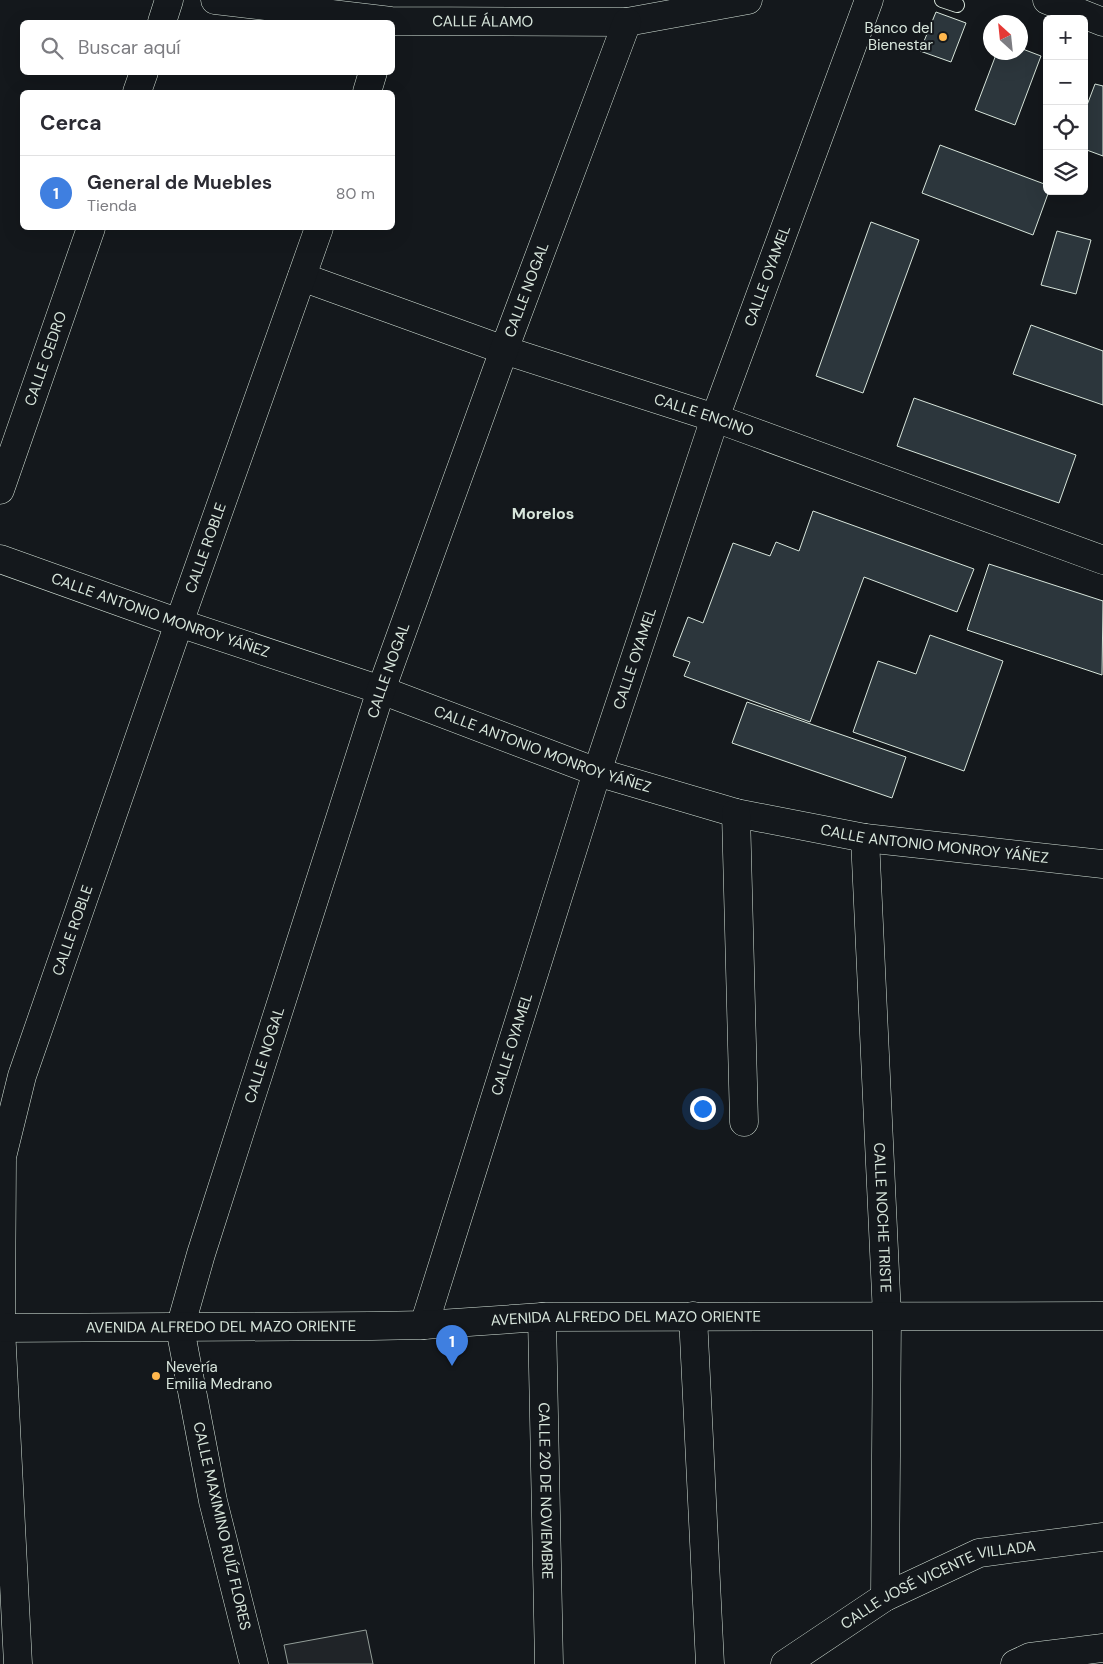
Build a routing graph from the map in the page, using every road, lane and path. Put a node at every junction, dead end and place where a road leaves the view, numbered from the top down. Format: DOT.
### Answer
graph roads {
  1 [pos="169,0"];
  2 [pos="215,0"];
  3 [pos="748,0"];
  4 [pos="869,0"];
  5 [pos="942,0"];
  6 [pos="1047,0"];
  7 [pos="957,5"];
  8 [pos="163,20"];
  9 [pos="375,20"];
  10 [pos="395,22"];
  11 [pos="627,22"];
  12 [pos="1103,22"];
  13 [pos="143,75"];
  14 [pos="373,75"];
  15 [pos="138,90"];
  16 [pos="367,90"];
  17 [pos="90,230"];
  18 [pos="318,230"];
  19 [pos="302,277"];
  20 [pos="504,350"];
  21 [pos="715,418"];
  22 [pos="0,490"];
  23 [pos="0,559"];
  24 [pos="1103,560"];
  25 [pos="179,623"];
  26 [pos="381,690"];
  27 [pos="597,772"];
  28 [pos="736,813"];
  29 [pos="865,838"];
  30 [pos="1103,864"];
  31 [pos="744,1122"];
  32 [pos="693,1316"];
  33 [pos="886,1316"];
  34 [pos="1103,1316"];
  35 [pos="542,1317"];
  36 [pos="424,1325"];
  37 [pos="0,1328"];
  38 [pos="180,1328"];
  39 [pos="1103,1537"];
  40 [pos="885,1598"];
  41 [pos="1103,1648"];
  42 [pos="1025,1662"];
  43 [pos="18,1664"];
  44 [pos="254,1664"];
  45 [pos="548,1664"];
  46 [pos="710,1664"];
  47 [pos="785,1664"];
  1 -- 8 [label="street"];
  2 -- 9 [label="street, CALLE ÁLAMO"];
  3 -- 11 [label="street, CALLE ÁLAMO"];
  4 -- 21 [label="street, CALLE OYAMEL"];
  5 -- 7 [label="lane"];
  6 -- 12 [label="street"];
  10 -- 11 [label="street, CALLE ÁLAMO"];
  11 -- 20 [label="street, CALLE NOGAL"];
  13 -- 15 [label="street"];
  14 -- 16 [label="street"];
  17 -- 22 [label="street, CALLE CEDRO"];
  18 -- 19 [label="street, CALLE ROBLE"];
  19 -- 20 [label="street, CALLE ENCINO"];
  19 -- 25 [label="street, CALLE ROBLE"];
  20 -- 21 [label="street, CALLE ENCINO"];
  20 -- 26 [label="street, CALLE NOGAL"];
  21 -- 24 [label="street, CALLE ENCINO"];
  21 -- 27 [label="street, CALLE OYAMEL"];
  23 -- 25 [label="street, CALLE ANTONIO MONROY YÁÑEZ"];
  25 -- 26 [label="street, CALLE ANTONIO MONROY YÁÑEZ"];
  25 -- 37 [label="street, CALLE ROBLE"];
  26 -- 27 [label="street, CALLE ANTONIO MONROY YÁÑEZ"];
  26 -- 38 [label="street, CALLE NOGAL"];
  27 -- 28 [label="street, CALLE ANTONIO MONROY YÁÑEZ"];
  27 -- 36 [label="street, CALLE OYAMEL"];
  28 -- 29 [label="street, CALLE ANTONIO MONROY YÁÑEZ"];
  28 -- 31 [label="street"];
  29 -- 30 [label="street, CALLE ANTONIO MONROY YÁÑEZ"];
  29 -- 33 [label="street, CALLE NOCHE TRISTE"];
  32 -- 33 [label="street, AVENIDA ALFREDO DEL MAZO ORIENTE"];
  32 -- 35 [label="street, AVENIDA ALFREDO DEL MAZO ORIENTE"];
  32 -- 46 [label="street"];
  33 -- 34 [label="street, AVENIDA ALFREDO DEL MAZO ORIENTE"];
  33 -- 40 [label="street, CALLE NOCHE TRISTE"];
  35 -- 36 [label="street, AVENIDA ALFREDO DEL MAZO ORIENTE"];
  35 -- 45 [label="street, CALLE 20 DE NOVIEMBRE"];
  36 -- 38 [label="street, AVENIDA ALFREDO DEL MAZO ORIENTE"];
  37 -- 38 [label="street, AVENIDA ALFREDO DEL MAZO ORIENTE"];
  37 -- 43 [label="street, CALLE ROBLE"];
  38 -- 44 [label="street, CALLE MAXIMINO RUÍZ FLORES"];
  39 -- 40 [label="street, CALLE JOSÉ VICENTE VILLADA"];
  40 -- 47 [label="street, CALLE JOSÉ VICENTE VILLADA"];
  41 -- 42 [label="street"];
}
